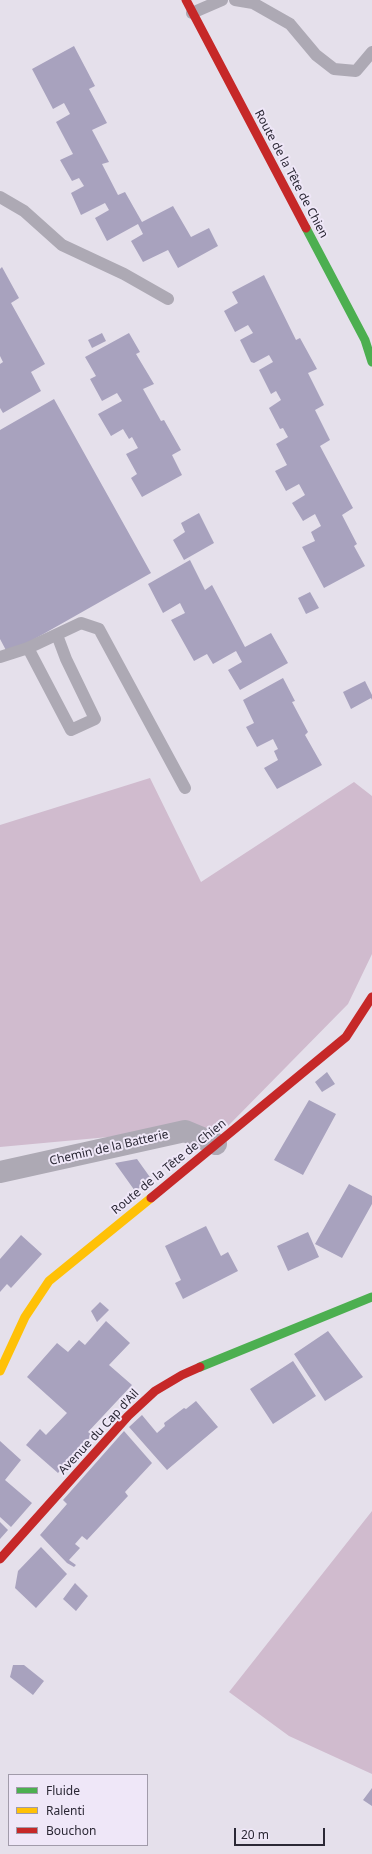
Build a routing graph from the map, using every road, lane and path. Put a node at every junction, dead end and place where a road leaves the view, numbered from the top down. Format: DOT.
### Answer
graph roads {
  1 [pos="186,0"];
  2 [pos="222,0"];
  3 [pos="235,0"];
  4 [pos="192,13"];
  5 [pos="372,52"];
  6 [pos="0,197"];
  7 [pos="168,299"];
  8 [pos="372,362"];
  9 [pos="57,634"];
  10 [pos="28,648"];
  11 [pos="0,658"];
  12 [pos="185,788"];
  13 [pos="372,997"];
  14 [pos="216,1144"];
  15 [pos="0,1172"];
  16 [pos="372,1297"];
  17 [pos="0,1371"];
  18 [pos="0,1559"];
  1 -- 4 [label="street, Route de la Tête de Chien"];
  2 -- 4 [label="lane"];
  3 -- 5 [label="lane"];
  4 -- 8 [label="street, Route de la Tête de Chien"];
  6 -- 7 [label="lane"];
  9 -- 10 [label="lane"];
  9 -- 10 [label="lane"];
  9 -- 12 [label="lane"];
  10 -- 11 [label="lane"];
  13 -- 14 [label="street, Route de la Tête de Chien"];
  14 -- 15 [label="street, Chemin de la Batterie"];
  14 -- 17 [label="street, Route de la Tête de Chien"];
  16 -- 18 [label="street, Avenue du Cap d'Ail"];
}
